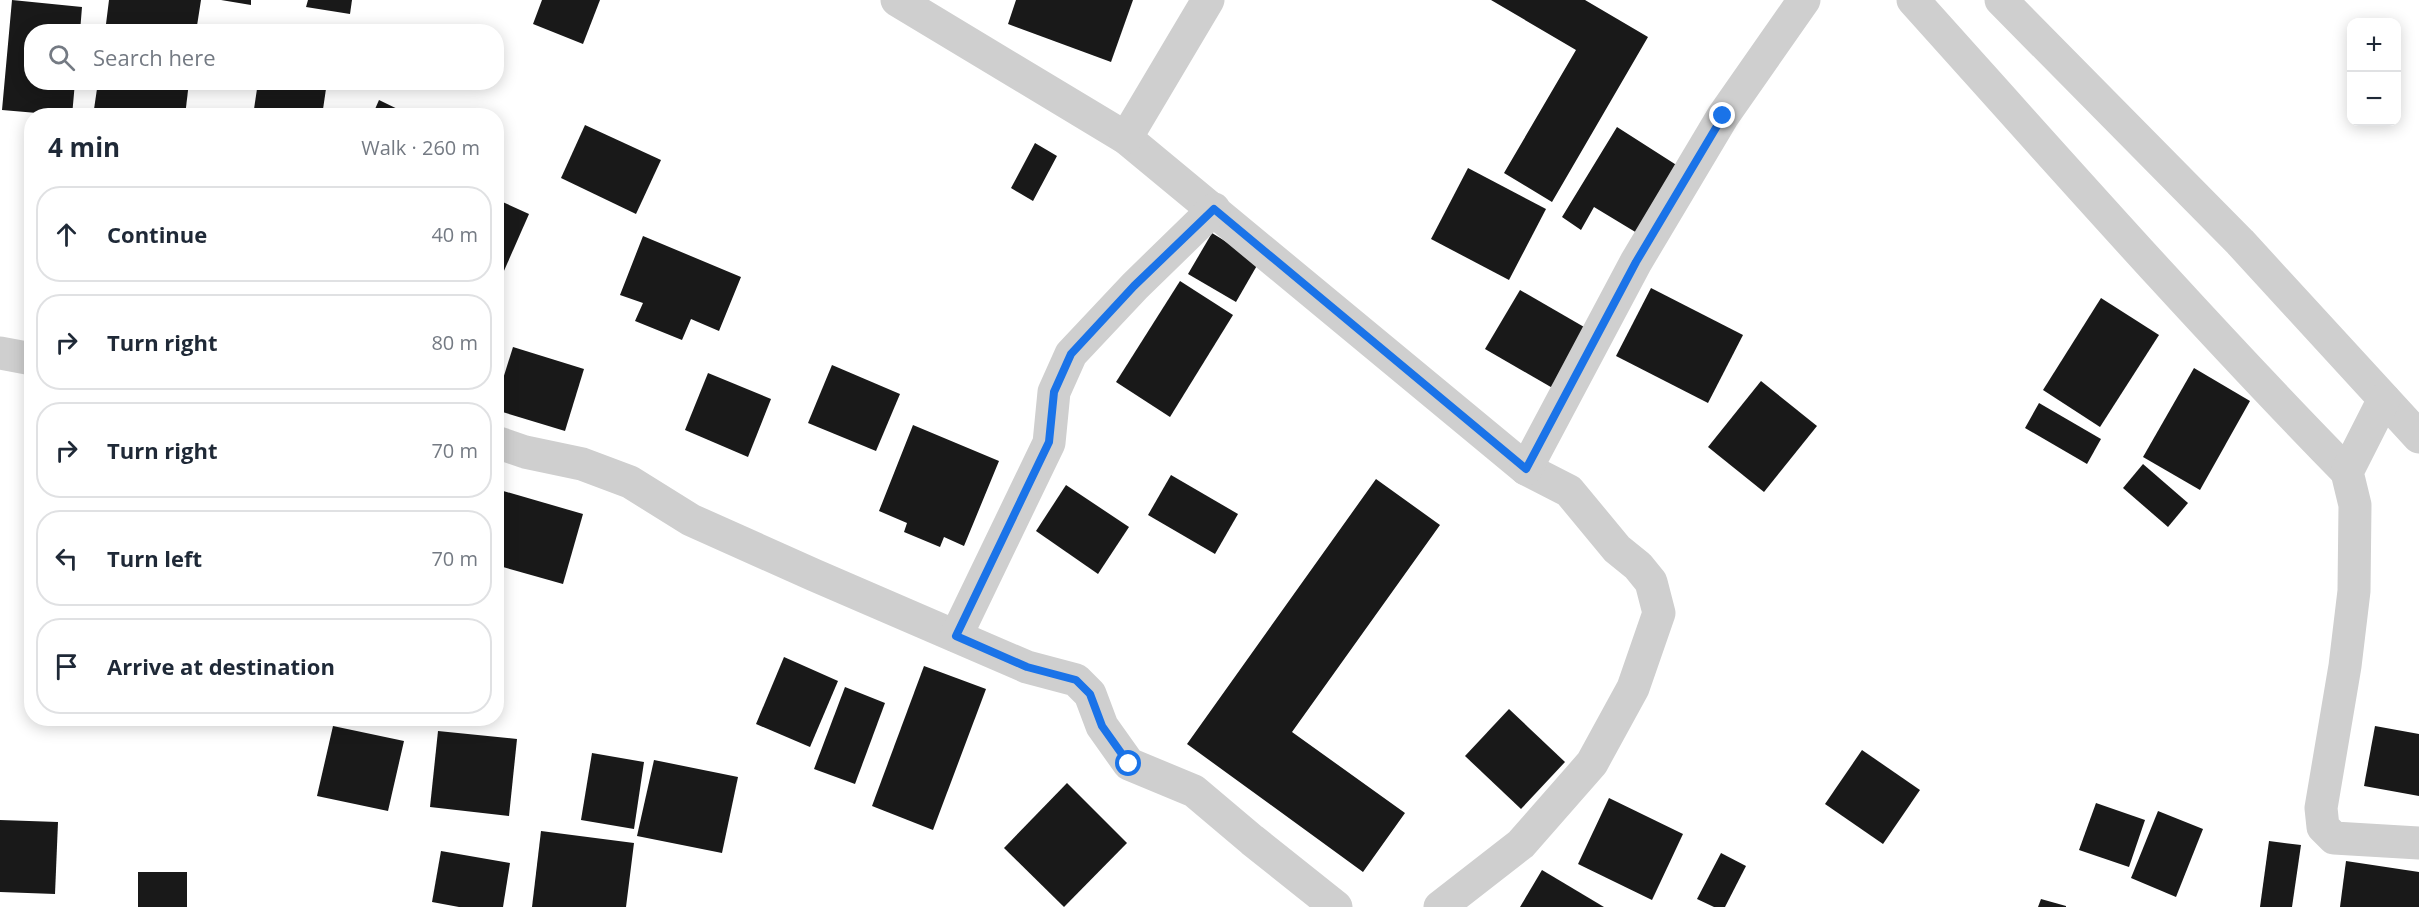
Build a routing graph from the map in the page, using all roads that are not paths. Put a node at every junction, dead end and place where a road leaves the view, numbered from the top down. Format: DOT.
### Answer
graph roads {
  1 [pos="897,0"];
  2 [pos="1208,0"];
  3 [pos="1804,0"];
  4 [pos="1913,0"];
  5 [pos="2001,0"];
  6 [pos="1125,138"];
  7 [pos="1214,209"];
  8 [pos="0,353"];
  9 [pos="24,358"];
  10 [pos="2384,399"];
  11 [pos="2419,437"];
  12 [pos="504,445"];
  13 [pos="1526,469"];
  14 [pos="2347,472"];
  15 [pos="956,636"];
  16 [pos="2419,843"];
  17 [pos="1336,907"];
  18 [pos="1440,907"];
  1 -- 6 [label="street"];
  2 -- 6 [label="street"];
  3 -- 13 [label="street"];
  4 -- 14 [label="street"];
  5 -- 10 [label="street"];
  6 -- 7 [label="street"];
  7 -- 13 [label="street"];
  7 -- 15 [label="street"];
  8 -- 9 [label="street"];
  10 -- 11 [label="street"];
  10 -- 14 [label="street"];
  12 -- 15 [label="street"];
  13 -- 18 [label="street"];
  14 -- 16 [label="street"];
  15 -- 17 [label="street"];
}
